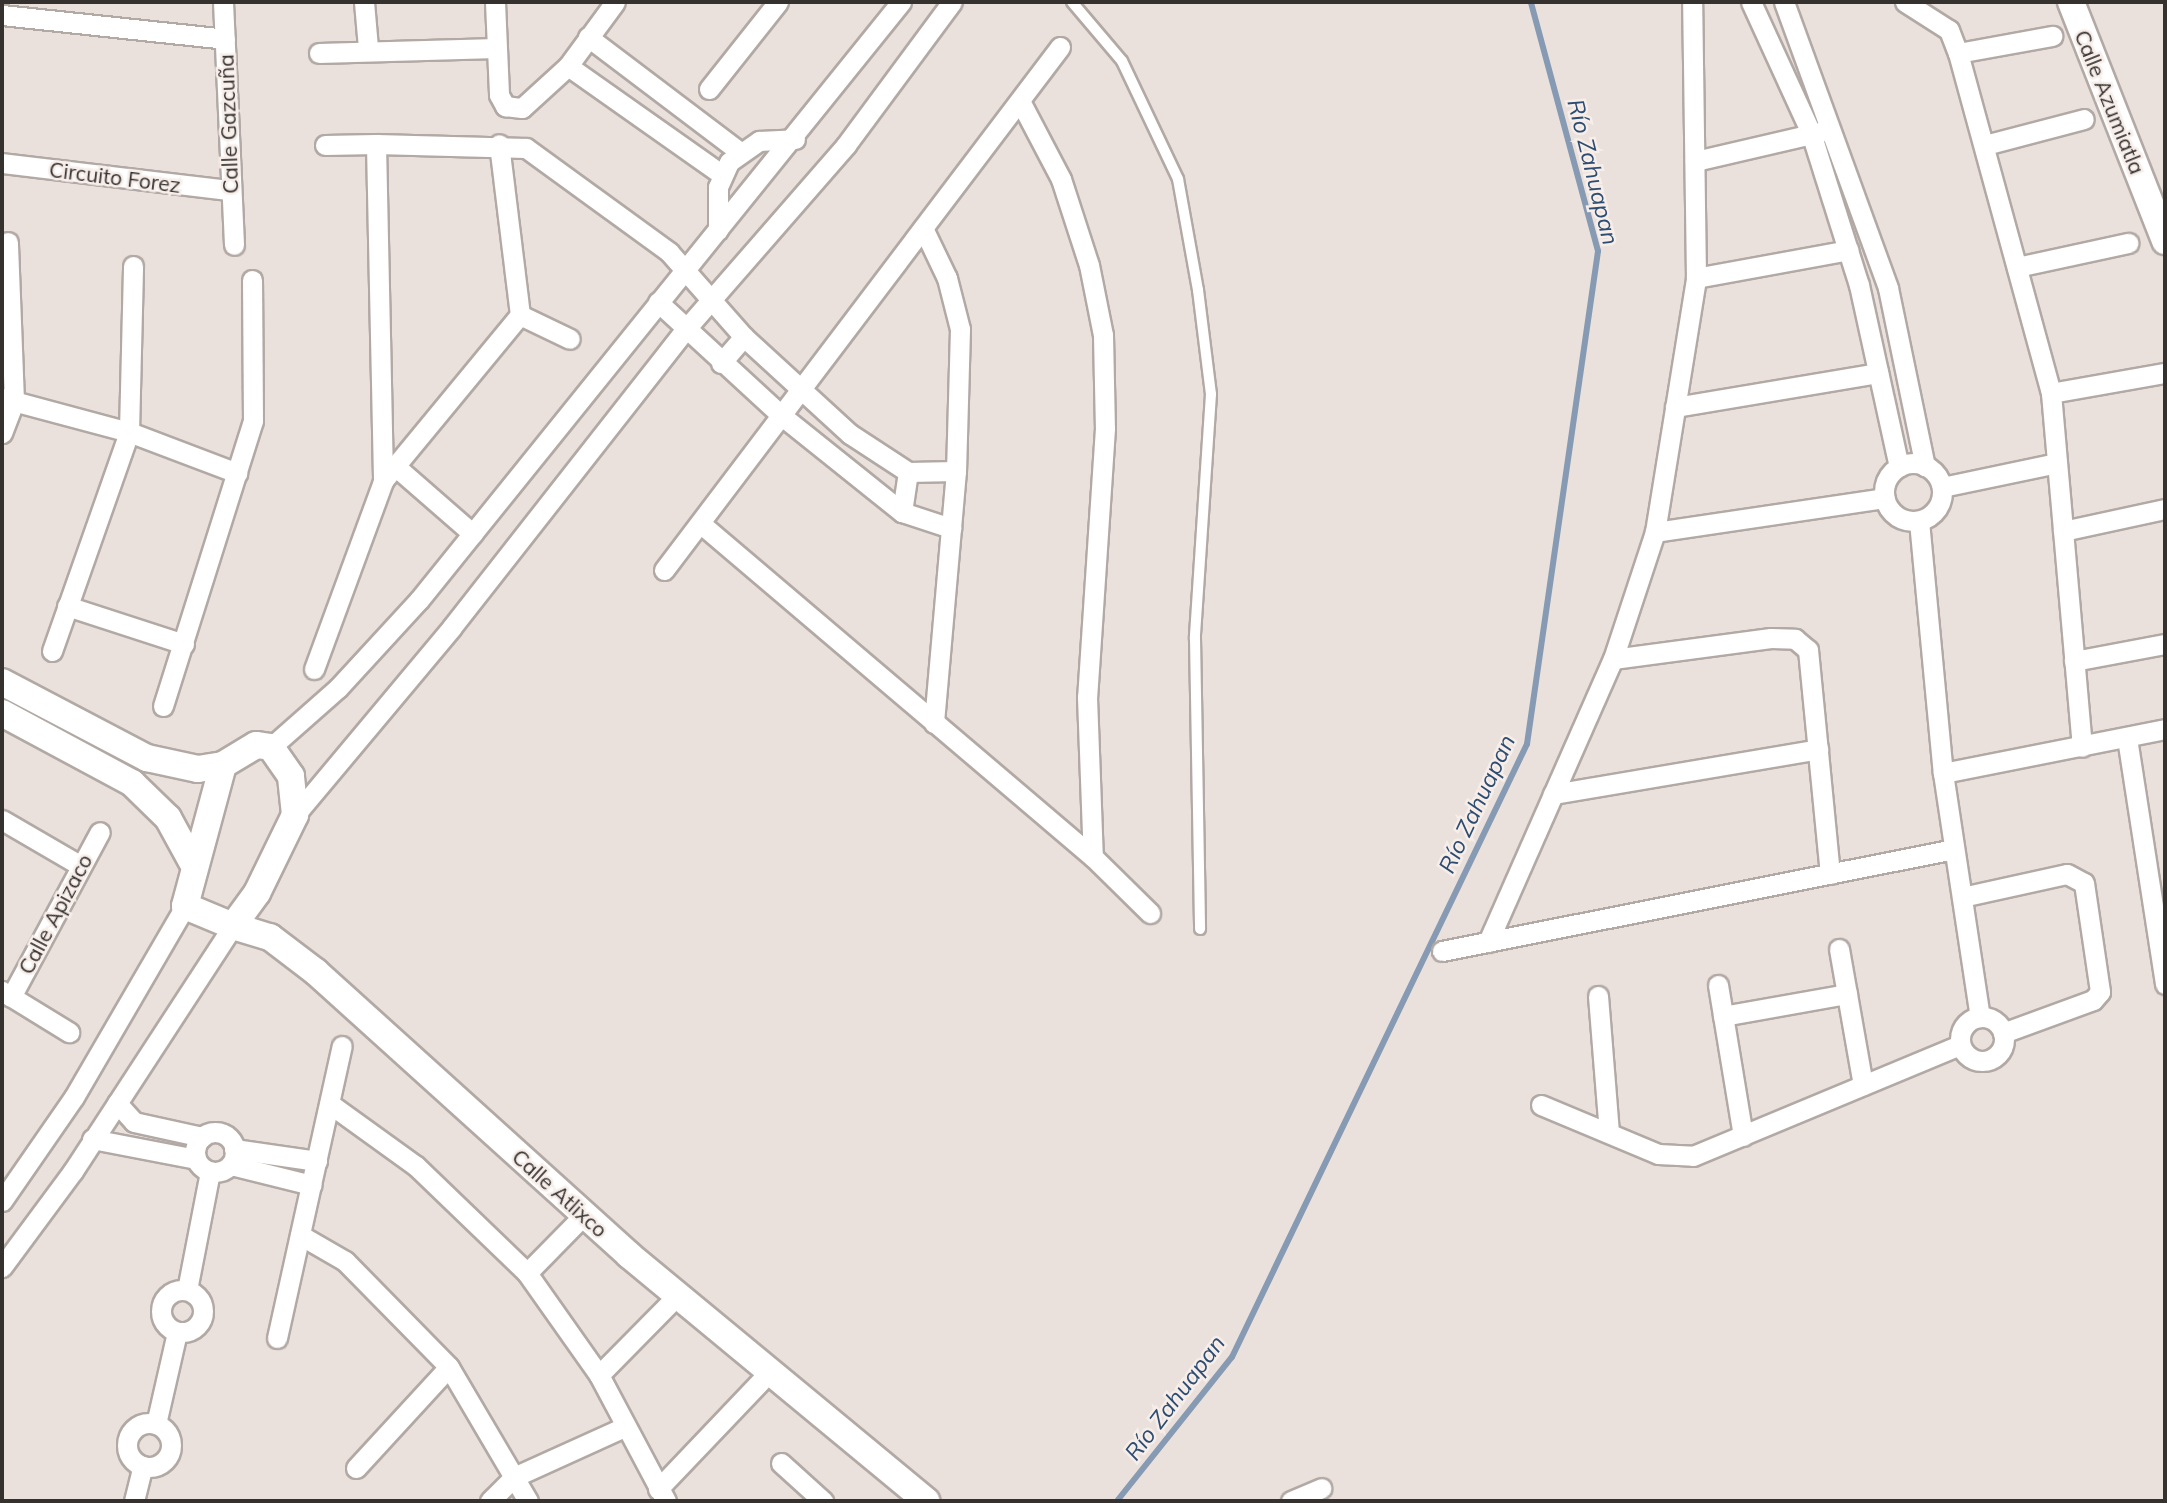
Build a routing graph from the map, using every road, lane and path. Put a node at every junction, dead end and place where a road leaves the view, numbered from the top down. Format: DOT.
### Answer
graph roads {
  1 [pos="223,2"];
  2 [pos="365,2"];
  3 [pos="495,2"];
  4 [pos="615,2"];
  5 [pos="778,2"];
  6 [pos="901,2"];
  7 [pos="952,2"];
  8 [pos="1072,2"];
  9 [pos="1692,2"];
  10 [pos="1751,2"];
  11 [pos="1784,2"];
  12 [pos="1905,2"];
  13 [pos="2071,2"];
  14 [pos="2,15"];
  15 [pos="2053,36"];
  16 [pos="588,37"];
  17 [pos="225,39"];
  18 [pos="1060,47"];
  19 [pos="368,48"];
  20 [pos="496,48"];
  21 [pos="319,53"];
  22 [pos="1958,53"];
  23 [pos="568,66"];
  24 [pos="709,89"];
  25 [pos="1020,101"];
  26 [pos="2084,120"];
  27 [pos="1836,131"];
  28 [pos="1811,133"];
  29 [pos="795,139"];
  30 [pos="376,144"];
  31 [pos="499,144"];
  32 [pos="325,145"];
  33 [pos="1985,145"];
  34 [pos="740,152"];
  35 [pos="1695,161"];
  36 [pos="2,163"];
  37 [pos="721,174"];
  38 [pos="229,190"];
  39 [pos="923,228"];
  40 [pos="718,230"];
  41 [pos="2165,241"];
  42 [pos="8,242"];
  43 [pos="2128,243"];
  44 [pos="234,245"];
  45 [pos="1848,250"];
  46 [pos="133,266"];
  47 [pos="2017,267"];
  48 [pos="684,271"];
  49 [pos="1696,278"];
  50 [pos="252,280"];
  51 [pos="1859,285"];
  52 [pos="1888,288"];
  53 [pos="711,299"];
  54 [pos="657,302"];
  55 [pos="520,314"];
  56 [pos="684,331"];
  57 [pos="744,337"];
  58 [pos="569,339"];
  59 [pos="721,363"];
  60 [pos="1878,373"];
  61 [pos="2165,373"];
  62 [pos="803,388"];
  63 [pos="2051,393"];
  64 [pos="8,400"];
  65 [pos="1675,407"];
  66 [pos="782,416"];
  67 [pos="129,432"];
  68 [pos="2,433"];
  69 [pos="850,434"];
  70 [pos="840,463"];
  71 [pos="2057,463"];
  72 [pos="1925,466"];
  73 [pos="1899,467"];
  74 [pos="956,471"];
  75 [pos="908,472"];
  76 [pos="237,473"];
  77 [pos="389,473"];
  78 [pos="1942,486"];
  79 [pos="1885,498"];
  80 [pos="2165,509"];
  81 [pos="902,512"];
  82 [pos="1919,521"];
  83 [pos="699,523"];
  84 [pos="951,528"];
  85 [pos="2063,531"];
  86 [pos="1655,532"];
  87 [pos="473,534"];
  88 [pos="664,570"];
  89 [pos="67,606"];
  90 [pos="184,644"];
  91 [pos="2165,644"];
  92 [pos="52,651"];
  93 [pos="1613,659"];
  94 [pos="2074,661"];
  95 [pos="314,669"];
  96 [pos="2,682"];
  97 [pos="163,706"];
  98 [pos="2,713"];
  99 [pos="80,719"];
  100 [pos="934,723"];
  101 [pos="2165,729"];
  102 [pos="2127,738"];
  103 [pos="66,746"];
  104 [pos="271,747"];
  105 [pos="2082,747"];
  106 [pos="1818,749"];
  107 [pos="147,758"];
  108 [pos="223,765"];
  109 [pos="1943,773"];
  110 [pos="132,783"];
  111 [pos="1553,794"];
  112 [pos="295,815"];
  113 [pos="2,820"];
  114 [pos="100,832"];
  115 [pos="1954,849"];
  116 [pos="1093,857"];
  117 [pos="192,862"];
  118 [pos="81,866"];
  119 [pos="1830,874"];
  120 [pos="1962,897"];
  121 [pos="185,906"];
  122 [pos="1150,913"];
  123 [pos="233,926"];
  124 [pos="1200,929"];
  125 [pos="1488,942"];
  126 [pos="1839,950"];
  127 [pos="1442,951"];
  128 [pos="2165,984"];
  129 [pos="1718,985"];
  130 [pos="6,994"];
  131 [pos="1847,994"];
  132 [pos="1598,996"];
  133 [pos="1723,1016"];
  134 [pos="1980,1017"];
  135 [pos="69,1032"];
  136 [pos="2003,1034"];
  137 [pos="1960,1045"];
  138 [pos="342,1046"];
  139 [pos="1863,1086"];
  140 [pos="117,1102"];
  141 [pos="330,1104"];
  142 [pos="1541,1105"];
  143 [pos="1608,1133"];
  144 [pos="1743,1136"];
  145 [pos="202,1137"];
  146 [pos="92,1139"];
  147 [pos="233,1157"];
  148 [pos="317,1161"];
  149 [pos="203,1165"];
  150 [pos="312,1185"];
  151 [pos="2,1201"];
  152 [pos="577,1222"];
  153 [pos="300,1235"];
  154 [pos="2,1267"];
  155 [pos="527,1273"];
  156 [pos="187,1290"];
  157 [pos="671,1302"];
  158 [pos="177,1332"];
  159 [pos="277,1339"];
  160 [pos="449,1367"];
  161 [pos="599,1375"];
  162 [pos="761,1381"];
  163 [pos="156,1424"];
  164 [pos="622,1428"];
  165 [pos="781,1463"];
  166 [pos="143,1466"];
  167 [pos="356,1468"];
  168 [pos="514,1477"];
  169 [pos="1321,1488"];
  170 [pos="662,1495"];
  171 [pos="134,1501"];
  172 [pos="490,1501"];
  173 [pos="528,1501"];
  174 [pos="823,1501"];
  175 [pos="926,1501"];
  176 [pos="1291,1501"];
  1 -- 17 [label="street, Calle Gazcuña"];
  2 -- 19 [label="street"];
  3 -- 20 [label="street"];
  4 -- 16 [label="street"];
  5 -- 24 [label="street"];
  6 -- 29 [label="street"];
  7 -- 53 [label="street"];
  8 -- 124 [label="lane"];
  9 -- 35 [label="street"];
  10 -- 28 [label="street"];
  11 -- 27 [label="street"];
  12 -- 22 [label="street"];
  13 -- 41 [label="street, Calle Azumiatla"];
  14 -- 17 [label="street"];
  15 -- 22 [label="street"];
  16 -- 23 [label="street"];
  16 -- 34 [label="street"];
  17 -- 38 [label="street, Calle Gazcuña"];
  18 -- 25 [label="street"];
  19 -- 20 [label="street"];
  19 -- 21 [label="street"];
  20 -- 23 [label="street"];
  22 -- 33 [label="street"];
  23 -- 37 [label="street"];
  25 -- 39 [label="street"];
  25 -- 116 [label="street"];
  26 -- 33 [label="street"];
  27 -- 28 [label="street"];
  27 -- 52 [label="street"];
  28 -- 35 [label="street"];
  28 -- 45 [label="street"];
  29 -- 34 [label="street"];
  29 -- 40 [label="street"];
  30 -- 31 [label="street"];
  30 -- 32 [label="street"];
  30 -- 77 [label="street"];
  31 -- 48 [label="street"];
  31 -- 55 [label="street"];
  33 -- 47 [label="street"];
  34 -- 37 [label="street"];
  35 -- 49 [label="street"];
  36 -- 38 [label="street, Circuito Forez"];
  37 -- 40 [label="street"];
  38 -- 44 [label="street, Calle Gazcuña"];
  39 -- 62 [label="street"];
  39 -- 74 [label="street"];
  40 -- 48 [label="street"];
  42 -- 64 [label="street"];
  43 -- 47 [label="street"];
  45 -- 49 [label="street"];
  45 -- 51 [label="street"];
  46 -- 67 [label="street"];
  47 -- 63 [label="street"];
  48 -- 53 [label="street"];
  48 -- 54 [label="street"];
  49 -- 65 [label="street"];
  50 -- 76 [label="street"];
  51 -- 52 [label="street"];
  51 -- 60 [label="street"];
  52 -- 72 [label="street"];
  53 -- 56 [label="street"];
  53 -- 57 [label="street"];
  54 -- 56 [label="street"];
  54 -- 87 [label="street"];
  55 -- 58 [label="street"];
  55 -- 77 [label="street"];
  56 -- 59 [label="street"];
  56 -- 112 [label="street"];
  57 -- 59 [label="street"];
  57 -- 62 [label="street"];
  59 -- 66 [label="street"];
  60 -- 65 [label="street"];
  60 -- 73 [label="street"];
  61 -- 63 [label="street"];
  62 -- 66 [label="street"];
  62 -- 69 [label="street"];
  63 -- 71 [label="street"];
  64 -- 67 [label="street"];
  64 -- 68 [label="street"];
  65 -- 86 [label="street"];
  66 -- 70 [label="street"];
  66 -- 83 [label="street"];
  67 -- 76 [label="street"];
  67 -- 89 [label="street"];
  69 -- 70 [label="street"];
  69 -- 75 [label="street"];
  70 -- 81 [label="street"];
  71 -- 78 [label="street"];
  71 -- 85 [label="street"];
  72 -- 73 [label="street"];
  72 -- 78 [label="street"];
  73 -- 79 [label="street"];
  74 -- 75 [label="street"];
  74 -- 84 [label="street"];
  75 -- 81 [label="street"];
  76 -- 90 [label="street"];
  77 -- 87 [label="street"];
  77 -- 95 [label="street"];
  78 -- 82 [label="street"];
  79 -- 82 [label="street"];
  79 -- 86 [label="street"];
  80 -- 85 [label="street"];
  81 -- 84 [label="street"];
  82 -- 109 [label="street"];
  83 -- 88 [label="street"];
  83 -- 100 [label="street"];
  84 -- 100 [label="street"];
  85 -- 94 [label="street"];
  86 -- 93 [label="street"];
  87 -- 104 [label="street"];
  89 -- 90 [label="street"];
  89 -- 92 [label="street"];
  90 -- 97 [label="street"];
  91 -- 94 [label="street"];
  93 -- 106 [label="street"];
  93 -- 111 [label="street"];
  94 -- 105 [label="street"];
  96 -- 99 [label="street"];
  98 -- 103 [label="street"];
  99 -- 103 [label="street"];
  99 -- 107 [label="street"];
  100 -- 116 [label="street"];
  101 -- 102 [label="street"];
  102 -- 105 [label="street"];
  102 -- 128 [label="street"];
  103 -- 110 [label="street"];
  104 -- 108 [label="street"];
  104 -- 112 [label="street"];
  105 -- 109 [label="street"];
  106 -- 111 [label="street"];
  106 -- 119 [label="street"];
  107 -- 108 [label="street"];
  107 -- 110 [label="street"];
  108 -- 117 [label="street"];
  109 -- 115 [label="street"];
  110 -- 117 [label="street"];
  111 -- 125 [label="street"];
  112 -- 123 [label="street"];
  113 -- 118 [label="street"];
  114 -- 118 [label="street, Calle Apizaco"];
  115 -- 119 [label="street"];
  115 -- 120 [label="street"];
  116 -- 122 [label="street"];
  117 -- 121 [label="street"];
  118 -- 130 [label="street, Calle Apizaco"];
  119 -- 125 [label="street"];
  120 -- 134 [label="street"];
  120 -- 136 [label="street"];
  121 -- 123 [label="street, Calle Atlixco"];
  121 -- 151 [label="street"];
  123 -- 140 [label="street"];
  123 -- 175 [label="street, Calle Atlixco"];
  125 -- 127 [label="street"];
  126 -- 131 [label="street"];
  129 -- 133 [label="street"];
  130 -- 135 [label="street"];
  131 -- 133 [label="street"];
  131 -- 139 [label="street"];
  132 -- 143 [label="street"];
  133 -- 144 [label="street"];
  134 -- 136 [label="street"];
  134 -- 137 [label="street"];
  136 -- 137 [label="street"];
  137 -- 139 [label="street"];
  138 -- 141 [label="street"];
  139 -- 144 [label="street"];
  140 -- 145 [label="street"];
  140 -- 146 [label="street"];
  141 -- 148 [label="street"];
  141 -- 155 [label="street"];
  142 -- 143 [label="street"];
  143 -- 144 [label="street"];
  145 -- 147 [label="street"];
  145 -- 149 [label="street"];
  146 -- 149 [label="street"];
  146 -- 154 [label="street"];
  147 -- 148 [label="street"];
  147 -- 149 [label="street"];
  147 -- 150 [label="street"];
  148 -- 150 [label="street"];
  149 -- 156 [label="street"];
  150 -- 153 [label="street"];
  152 -- 155 [label="street"];
  153 -- 159 [label="street"];
  153 -- 160 [label="street"];
  155 -- 161 [label="street"];
  156 -- 158 [label="street"];
  156 -- 158 [label="street"];
  157 -- 161 [label="street"];
  158 -- 163 [label="street"];
  160 -- 167 [label="street"];
  160 -- 168 [label="street"];
  161 -- 164 [label="street"];
  162 -- 170 [label="street"];
  163 -- 166 [label="street"];
  163 -- 166 [label="street"];
  164 -- 168 [label="street"];
  164 -- 170 [label="street"];
  165 -- 174 [label="street"];
  166 -- 171 [label="street"];
  168 -- 172 [label="street"];
  168 -- 173 [label="street"];
  169 -- 176 [label="street"];
}
